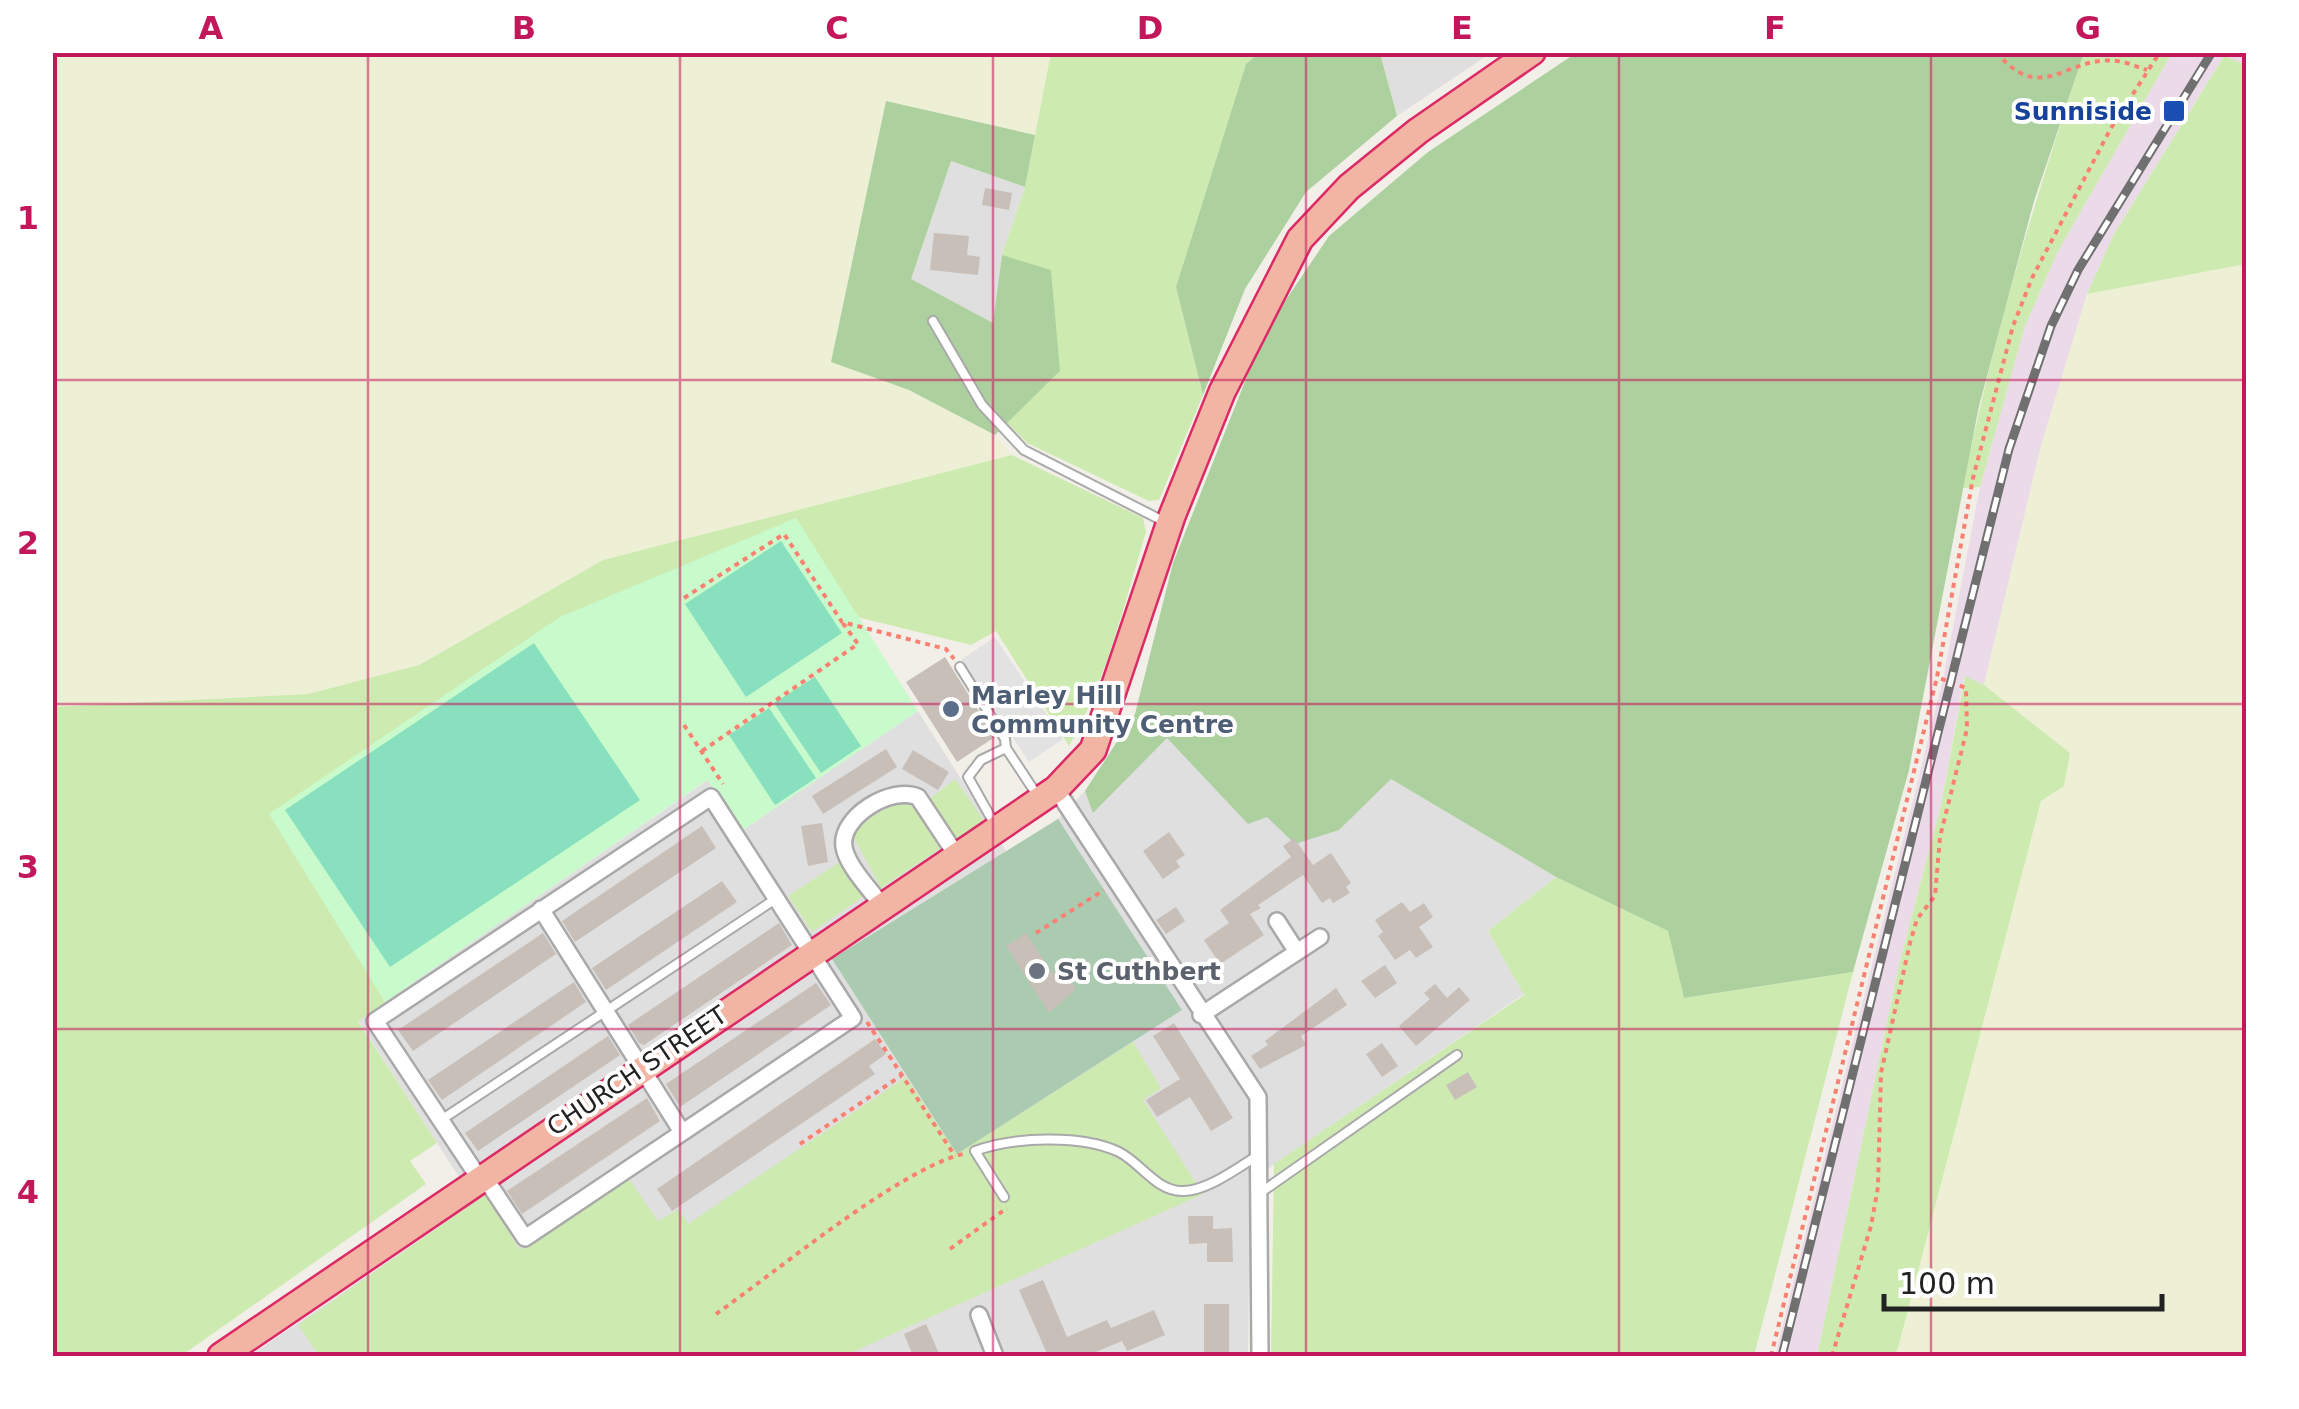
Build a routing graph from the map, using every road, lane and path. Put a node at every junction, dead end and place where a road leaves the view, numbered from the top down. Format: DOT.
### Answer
graph roads {
  1 [pos="1532,52"];
  2 [pos="1996,52"];
  3 [pos="2160,52"];
  4 [pos="2147,70"];
  5 [pos="933,322"];
  6 [pos="1169,524"];
  7 [pos="684,598"];
  8 [pos="842,622"];
  9 [pos="960,667"];
  10 [pos="1937,677"];
  11 [pos="684,725"];
  12 [pos="1006,748"];
  13 [pos="702,752"];
  14 [pos="729,793"];
  15 [pos="1048,794"];
  16 [pos="998,828"];
  17 [pos="957,856"];
  18 [pos="1116,882"];
  19 [pos="778,898"];
  20 [pos="883,907"];
  21 [pos="541,909"];
  22 [pos="1276,921"];
  23 [pos="1036,933"];
  24 [pos="1320,937"];
  25 [pos="1297,952"];
  26 [pos="812,953"];
  27 [pos="610,1012"];
  28 [pos="1201,1015"];
  29 [pos="853,1018"];
  30 [pos="1457,1055"];
  31 [pos="644,1067"];
  32 [pos="902,1075"];
  33 [pos="441,1120"];
  34 [pos="682,1132"];
  35 [pos="800,1144"];
  36 [pos="975,1151"];
  37 [pos="1259,1155"];
  38 [pos="955,1156"];
  39 [pos="481,1177"];
  40 [pos="1260,1194"];
  41 [pos="1004,1197"];
  42 [pos="950,1249"];
  43 [pos="716,1314"];
  44 [pos="978,1315"];
  45 [pos="221,1356"];
  46 [pos="996,1356"];
  47 [pos="1260,1356"];
  48 [pos="1771,1356"];
  49 [pos="1832,1356"];
  1 -- 6 [label="highway, CHURCH STREET"];
  2 -- 4 [label="path"];
  3 -- 4 [label="path"];
  4 -- 10 [label="path"];
  5 -- 6 [label="lane"];
  6 -- 15 [label="highway, CHURCH STREET"];
  7 -- 8 [label="path"];
  8 -- 9 [label="path"];
  8 -- 13 [label="path"];
  9 -- 12 [label="lane"];
  10 -- 48 [label="path"];
  10 -- 49 [label="path"];
  11 -- 13 [label="path"];
  12 -- 15 [label="lane"];
  12 -- 16 [label="lane"];
  13 -- 14 [label="path"];
  15 -- 16 [label="highway, CHURCH STREET"];
  15 -- 18 [label="street"];
  16 -- 17 [label="highway, CHURCH STREET"];
  17 -- 20 [label="highway, CHURCH STREET"];
  17 -- 20 [label="street"];
  18 -- 23 [label="path"];
  18 -- 28 [label="street"];
  19 -- 21 [label="street"];
  19 -- 26 [label="street"];
  19 -- 27 [label="lane"];
  20 -- 26 [label="highway, CHURCH STREET"];
  21 -- 27 [label="street"];
  21 -- 33 [label="street"];
  22 -- 25 [label="street"];
  24 -- 25 [label="street"];
  25 -- 28 [label="street"];
  26 -- 29 [label="street"];
  26 -- 31 [label="highway, CHURCH STREET"];
  27 -- 31 [label="street"];
  27 -- 33 [label="lane"];
  28 -- 37 [label="street"];
  29 -- 32 [label="path"];
  29 -- 34 [label="street"];
  30 -- 40 [label="lane"];
  31 -- 34 [label="street"];
  31 -- 39 [label="highway, CHURCH STREET"];
  32 -- 35 [label="path"];
  32 -- 38 [label="path"];
  33 -- 39 [label="street"];
  34 -- 39 [label="street"];
  36 -- 37 [label="lane"];
  36 -- 38 [label="path"];
  36 -- 41 [label="lane"];
  37 -- 40 [label="street"];
  38 -- 43 [label="path"];
  39 -- 45 [label="highway, CHURCH STREET"];
  40 -- 47 [label="street"];
  41 -- 42 [label="path"];
  44 -- 46 [label="street"];
}
